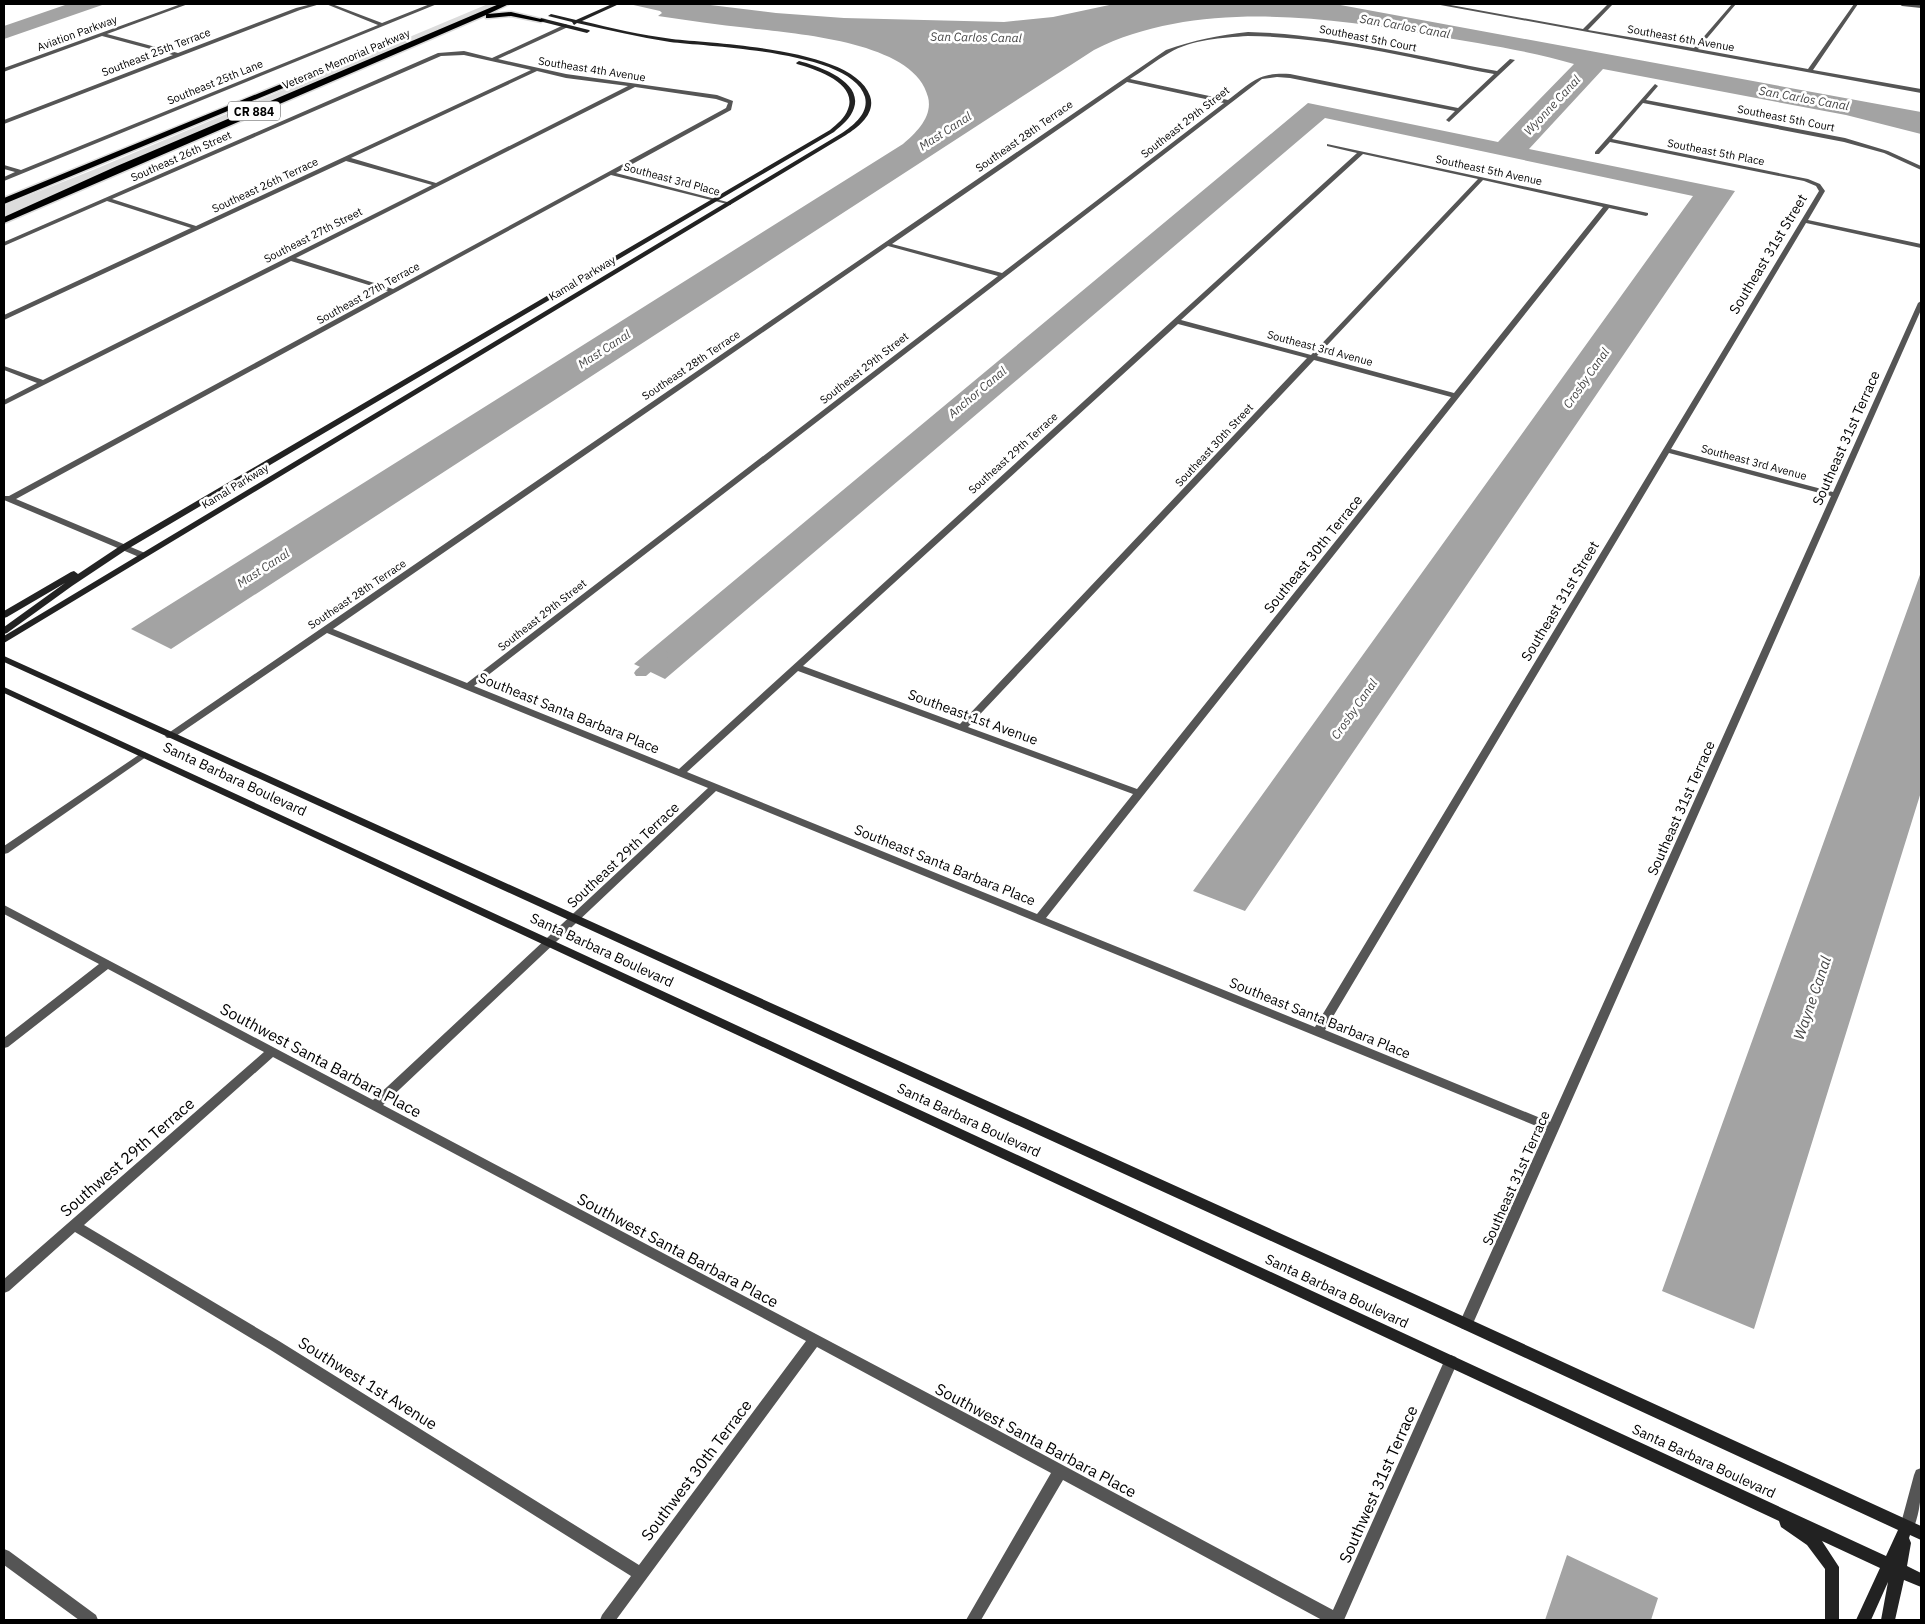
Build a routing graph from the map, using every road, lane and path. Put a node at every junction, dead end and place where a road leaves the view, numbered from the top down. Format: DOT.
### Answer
graph roads {
  1 [pos="169,4"];
  2 [pos="185,4"];
  3 [pos="317,4"];
  4 [pos="328,4"];
  5 [pos="434,4"];
  6 [pos="505,4"];
  7 [pos="616,4"];
  8 [pos="1438,4"];
  9 [pos="1611,4"];
  10 [pos="1734,4"];
  11 [pos="1856,4"];
  12 [pos="1902,4"];
  13 [pos="1921,7"];
  14 [pos="525,8"];
  15 [pos="550,16"];
  16 [pos="541,20"];
  17 [pos="577,22"];
  18 [pos="382,25"];
  19 [pos="566,26"];
  20 [pos="1585,30"];
  21 [pos="93,32"];
  22 [pos="102,34"];
  23 [pos="1233,36"];
  24 [pos="1695,50"];
  25 [pos="450,52"];
  26 [pos="178,55"];
  27 [pos="492,60"];
  28 [pos="1512,60"];
  29 [pos="4,64"];
  30 [pos="357,67"];
  31 [pos="4,70"];
  32 [pos="535,70"];
  33 [pos="1809,71"];
  34 [pos="1498,73"];
  35 [pos="300,80"];
  36 [pos="1125,80"];
  37 [pos="633,86"];
  38 [pos="1655,86"];
  39 [pos="1921,91"];
  40 [pos="1642,101"];
  41 [pos="731,102"];
  42 [pos="1229,102"];
  43 [pos="1459,110"];
  44 [pos="1448,120"];
  45 [pos="4,122"];
  46 [pos="1608,140"];
  47 [pos="1329,145"];
  48 [pos="1362,152"];
  49 [pos="1597,153"];
  50 [pos="346,158"];
  51 [pos="4,167"];
  52 [pos="1921,168"];
  53 [pos="21,172"];
  54 [pos="610,173"];
  55 [pos="1482,178"];
  56 [pos="4,179"];
  57 [pos="438,185"];
  58 [pos="1818,185"];
  59 [pos="106,200"];
  60 [pos="714,200"];
  61 [pos="4,201"];
  62 [pos="729,204"];
  63 [pos="1608,205"];
  64 [pos="1646,214"];
  65 [pos="4,220"];
  66 [pos="1804,221"];
  67 [pos="196,228"];
  68 [pos="4,244"];
  69 [pos="886,244"];
  70 [pos="1921,246"];
  71 [pos="292,259"];
  72 [pos="1003,275"];
  73 [pos="393,291"];
  74 [pos="1921,303"];
  75 [pos="4,318"];
  76 [pos="1176,321"];
  77 [pos="1312,357"];
  78 [pos="4,368"];
  79 [pos="43,383"];
  80 [pos="1457,396"];
  81 [pos="4,403"];
  82 [pos="1666,450"];
  83 [pos="1836,495"];
  84 [pos="7,498"];
  85 [pos="123,548"];
  86 [pos="142,555"];
  87 [pos="4,615"];
  88 [pos="326,629"];
  89 [pos="4,631"];
  90 [pos="4,640"];
  91 [pos="4,660"];
  92 [pos="797,667"];
  93 [pos="467,687"];
  94 [pos="4,690"];
  95 [pos="962,727"];
  96 [pos="170,736"];
  97 [pos="143,755"];
  98 [pos="680,773"];
  99 [pos="715,787"];
  100 [pos="1139,793"];
  101 [pos="4,851"];
  102 [pos="4,910"];
  103 [pos="575,918"];
  104 [pos="1039,919"];
  105 [pos="549,943"];
  106 [pos="107,964"];
  107 [pos="1318,1032"];
  108 [pos="4,1044"];
  109 [pos="272,1052"];
  110 [pos="374,1106"];
  111 [pos="1553,1128"];
  112 [pos="74,1225"];
  113 [pos="4,1287"];
  114 [pos="1466,1324"];
  115 [pos="814,1341"];
  116 [pos="1451,1361"];
  117 [pos="1060,1472"];
  118 [pos="1921,1475"];
  119 [pos="1767,1508"];
  120 [pos="1907,1527"];
  121 [pos="1921,1533"];
  122 [pos="4,1556"];
  123 [pos="1894,1567"];
  124 [pos="641,1574"];
  125 [pos="1921,1580"];
  126 [pos="91,1620"];
  127 [pos="607,1620"];
  128 [pos="973,1620"];
  129 [pos="1336,1620"];
  130 [pos="1832,1620"];
  131 [pos="1863,1620"];
  132 [pos="1888,1620"];
  1 -- 21 [label="street, Aviation Parkway"];
  2 -- 22 [label="street, Aviation Parkway"];
  3 -- 26 [label="street, Southeast 25th Terrace"];
  4 -- 18 [label="street"];
  5 -- 18 [label="street, Southeast 25th Lane"];
  6 -- 30 [label="highway, Veterans Memorial Parkway / CR 884"];
  7 -- 17 [label="street"];
  8 -- 20 [label="street, Southeast 6th Avenue"];
  9 -- 20 [label="street"];
  10 -- 24 [label="street"];
  11 -- 33 [label="street"];
  12 -- 13 [label="street"];
  14 -- 15 [label="highway"];
  15 -- 17 [label="street, Kamal Parkway"];
  16 -- 19 [label="street, Kamal Parkway"];
  16 -- 30 [label="highway"];
  17 -- 19 [label="street"];
  17 -- 62 [label="street, Kamal Parkway"];
  18 -- 53 [label="street, Southeast 25th Lane"];
  19 -- 27 [label="street"];
  19 -- 60 [label="street, Kamal Parkway"];
  20 -- 24 [label="street, Southeast 6th Avenue"];
  21 -- 22 [label="street"];
  21 -- 29 [label="street, Aviation Parkway"];
  22 -- 26 [label="street"];
  22 -- 31 [label="street, Aviation Parkway"];
  23 -- 34 [label="street, Southeast 5th Court"];
  23 -- 36 [label="street, Southeast 28th Terrace"];
  24 -- 33 [label="street, Southeast 6th Avenue"];
  25 -- 27 [label="street, Southeast 4th Avenue"];
  25 -- 59 [label="street, Southeast 26th Street"];
  26 -- 45 [label="street, Southeast 25th Terrace"];
  27 -- 32 [label="street, Southeast 4th Avenue"];
  28 -- 34 [label="street"];
  30 -- 65 [label="highway, Veterans Memorial Parkway / CR 884"];
  32 -- 37 [label="street, Southeast 4th Avenue"];
  32 -- 50 [label="street, Southeast 26th Terrace"];
  33 -- 39 [label="street, Southeast 6th Avenue"];
  34 -- 43 [label="street"];
  35 -- 61 [label="highway, Veterans Memorial Parkway / CR 884"];
  36 -- 42 [label="street"];
  36 -- 69 [label="street, Southeast 28th Terrace"];
  37 -- 41 [label="street, Southeast 4th Avenue"];
  37 -- 57 [label="street, Southeast 27th Street"];
  38 -- 40 [label="street"];
  40 -- 46 [label="street"];
  40 -- 52 [label="street, Southeast 5th Court"];
  41 -- 54 [label="street, Southeast 27th Terrace"];
  42 -- 43 [label="street, Southeast 29th Street"];
  42 -- 72 [label="street, Southeast 29th Street"];
  43 -- 44 [label="street"];
  46 -- 49 [label="street"];
  46 -- 58 [label="street, Southeast 5th Place"];
  47 -- 48 [label="street, Southeast 5th Avenue"];
  48 -- 55 [label="street, Southeast 5th Avenue"];
  48 -- 76 [label="street, Southeast 29th Terrace"];
  50 -- 57 [label="street"];
  50 -- 67 [label="street, Southeast 26th Terrace"];
  51 -- 53 [label="street"];
  53 -- 56 [label="street, Southeast 25th Lane"];
  54 -- 60 [label="street, Southeast 3rd Place"];
  54 -- 73 [label="street, Southeast 27th Terrace"];
  55 -- 63 [label="street, Southeast 5th Avenue"];
  55 -- 77 [label="street, Southeast 30th Street"];
  57 -- 71 [label="street, Southeast 27th Street"];
  58 -- 66 [label="street, Southeast 31st Street"];
  59 -- 67 [label="street"];
  59 -- 68 [label="street, Southeast 26th Street"];
  60 -- 62 [label="street, Southeast 3rd Place"];
  60 -- 85 [label="street, Kamal Parkway"];
  62 -- 86 [label="street, Kamal Parkway"];
  63 -- 64 [label="street, Southeast 5th Avenue"];
  63 -- 80 [label="street, Southeast 30th Terrace"];
  66 -- 70 [label="street"];
  66 -- 82 [label="street, Southeast 31st Street"];
  67 -- 75 [label="street, Southeast 26th Terrace"];
  69 -- 72 [label="street"];
  69 -- 88 [label="street, Southeast 28th Terrace"];
  71 -- 73 [label="street"];
  71 -- 79 [label="street, Southeast 27th Street"];
  72 -- 93 [label="street, Southeast 29th Street"];
  73 -- 84 [label="street, Southeast 27th Terrace"];
  74 -- 83 [label="street, Southeast 31st Terrace"];
  76 -- 77 [label="street, Southeast 3rd Avenue"];
  76 -- 92 [label="street, Southeast 29th Terrace"];
  77 -- 80 [label="street, Southeast 3rd Avenue"];
  77 -- 95 [label="street, Southeast 30th Street"];
  78 -- 79 [label="street"];
  79 -- 81 [label="street, Southeast 27th Street"];
  80 -- 100 [label="street, Southeast 30th Terrace"];
  82 -- 83 [label="street, Southeast 3rd Avenue"];
  82 -- 107 [label="street, Southeast 31st Street"];
  83 -- 111 [label="street, Southeast 31st Terrace"];
  84 -- 85 [label="street"];
  85 -- 86 [label="street"];
  85 -- 87 [label="street"];
  85 -- 89 [label="street, Kamal Parkway"];
  86 -- 90 [label="street, Kamal Parkway"];
  88 -- 93 [label="street, Southeast Santa Barbara Place"];
  88 -- 96 [label="street, Southeast 28th Terrace"];
  91 -- 96 [label="street, Santa Barbara Boulevard"];
  92 -- 95 [label="street, Southeast 1st Avenue"];
  92 -- 98 [label="street, Southeast 29th Terrace"];
  93 -- 98 [label="street, Southeast Santa Barbara Place"];
  94 -- 97 [label="street, Santa Barbara Boulevard"];
  95 -- 100 [label="street, Southeast 1st Avenue"];
  96 -- 103 [label="street, Santa Barbara Boulevard"];
  97 -- 101 [label="street"];
  97 -- 105 [label="street, Santa Barbara Boulevard"];
  98 -- 99 [label="street, Southeast Santa Barbara Place"];
  99 -- 103 [label="street, Southeast 29th Terrace"];
  99 -- 104 [label="street, Southeast Santa Barbara Place"];
  100 -- 104 [label="street, Southeast 30th Terrace"];
  102 -- 106 [label="street, Southwest Santa Barbara Place"];
  103 -- 105 [label="street, Southeast 29th Terrace"];
  103 -- 114 [label="street, Santa Barbara Boulevard"];
  104 -- 107 [label="street, Southeast Santa Barbara Place"];
  105 -- 110 [label="street"];
  105 -- 116 [label="street, Santa Barbara Boulevard"];
  106 -- 108 [label="street"];
  106 -- 109 [label="street, Southwest Santa Barbara Place"];
  107 -- 111 [label="street, Southeast Santa Barbara Place"];
  109 -- 110 [label="street, Southwest Santa Barbara Place"];
  109 -- 112 [label="street, Southwest 29th Terrace"];
  110 -- 115 [label="street, Southwest Santa Barbara Place"];
  111 -- 114 [label="street, Southeast 31st Terrace"];
  112 -- 113 [label="street, Southwest 29th Terrace"];
  112 -- 124 [label="street, Southwest 1st Avenue"];
  114 -- 120 [label="street, Santa Barbara Boulevard"];
  115 -- 117 [label="street, Southwest Santa Barbara Place"];
  115 -- 124 [label="street, Southwest 30th Terrace"];
  116 -- 119 [label="street, Santa Barbara Boulevard"];
  116 -- 129 [label="street, Southwest 31st Terrace"];
  117 -- 128 [label="street"];
  117 -- 129 [label="street, Southwest Santa Barbara Place"];
  118 -- 120 [label="street"];
  119 -- 123 [label="street, Santa Barbara Boulevard"];
  119 -- 130 [label="street"];
  120 -- 121 [label="street, Santa Barbara Boulevard"];
  120 -- 123 [label="street"];
  122 -- 126 [label="street"];
  123 -- 125 [label="street, Santa Barbara Boulevard"];
  123 -- 131 [label="street"];
  123 -- 132 [label="street"];
  124 -- 127 [label="street, Southwest 30th Terrace"];
}
